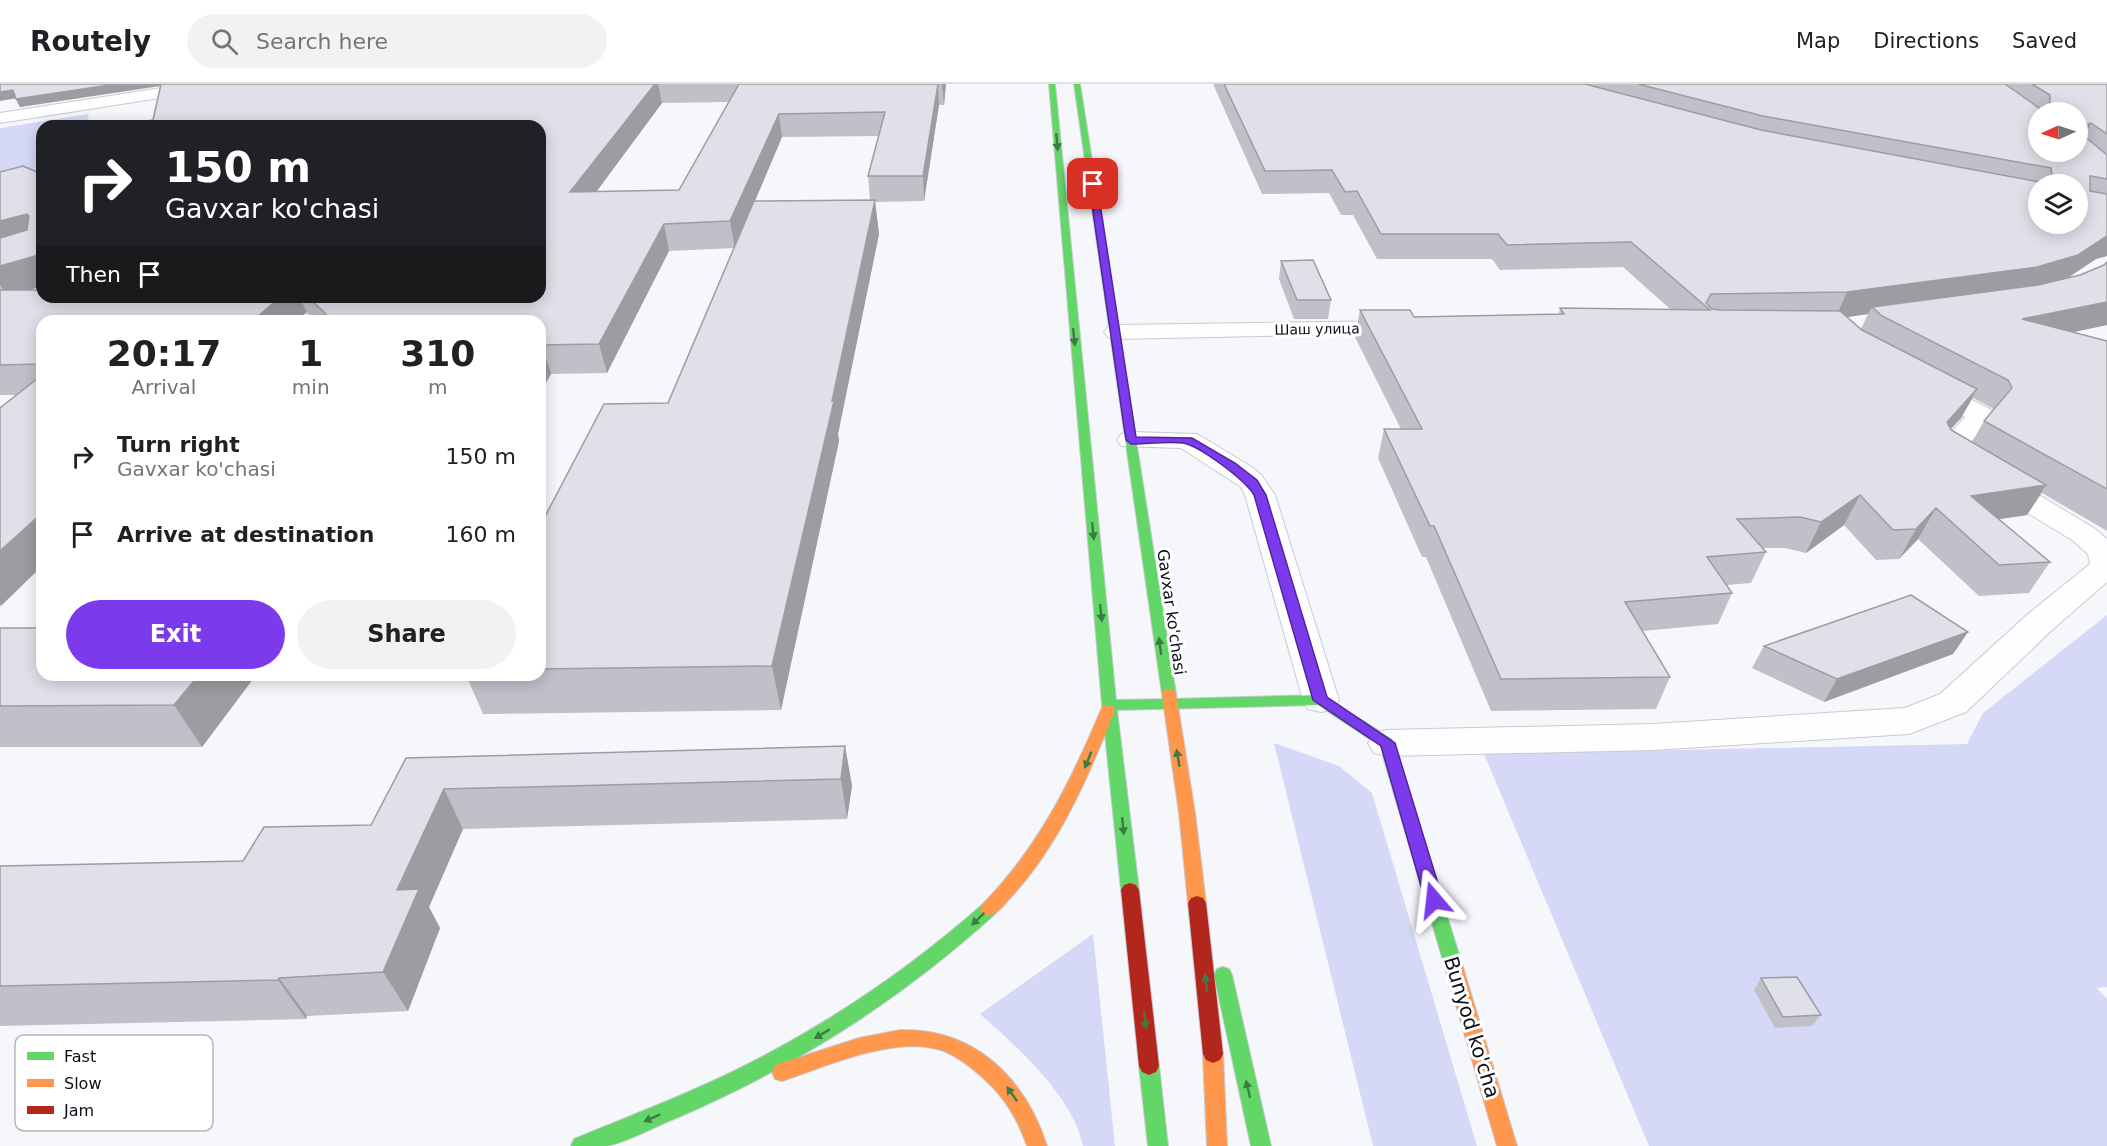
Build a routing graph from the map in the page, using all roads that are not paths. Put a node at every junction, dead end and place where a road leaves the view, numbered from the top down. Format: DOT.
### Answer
graph roads {
  1 [pos="217,84"];
  2 [pos="1052,84"];
  3 [pos="1077,84"];
  4 [pos="172,87"];
  5 [pos="0,118"];
  6 [pos="1425,328"];
  7 [pos="1116,332"];
  8 [pos="1900,372"];
  9 [pos="1131,440"];
  10 [pos="1321,700"];
  11 [pos="1168,704"];
  12 [pos="1110,705"];
  13 [pos="1387,743"];
  14 [pos="1187,813"];
  15 [pos="1215,939"];
  16 [pos="1220,962"];
  17 [pos="706,1094"];
  18 [pos="581,1146"];
  19 [pos="1037,1146"];
  20 [pos="1158,1146"];
  21 [pos="1217,1146"];
  22 [pos="1261,1146"];
  23 [pos="1507,1146"];
  1 -- 4 [label="street"];
  2 -- 12 [label="main road, one-way"];
  3 -- 7 [label="main road, Gavxar ko'chasi"];
  4 -- 5 [label="street"];
  6 -- 7 [label="street, Шаш улица"];
  7 -- 9 [label="main road, Gavxar ko'chasi"];
  8 -- 13 [label="street"];
  9 -- 10 [label="street"];
  11 -- 9 [label="main road, Gavxar ko'chasi, one-way"];
  10 -- 11 [label="main road"];
  10 -- 13 [label="main road"];
  11 -- 12 [label="main road"];
  14 -- 11 [label="main road, Gavxar ko'chasi, one-way"];
  12 -- 17 [label="main road, one-way"];
  12 -- 20 [label="main road, one-way"];
  13 -- 23 [label="main road, Bunyod ko'cha"];
  14 -- 15 [label="main road"];
  21 -- 14 [label="main road, Gavxar ko'chasi, one-way"];
  22 -- 16 [label="main road, one-way"];
  17 -- 18 [label="main road, one-way"];
  19 -- 17 [label="main road, one-way"];
}
